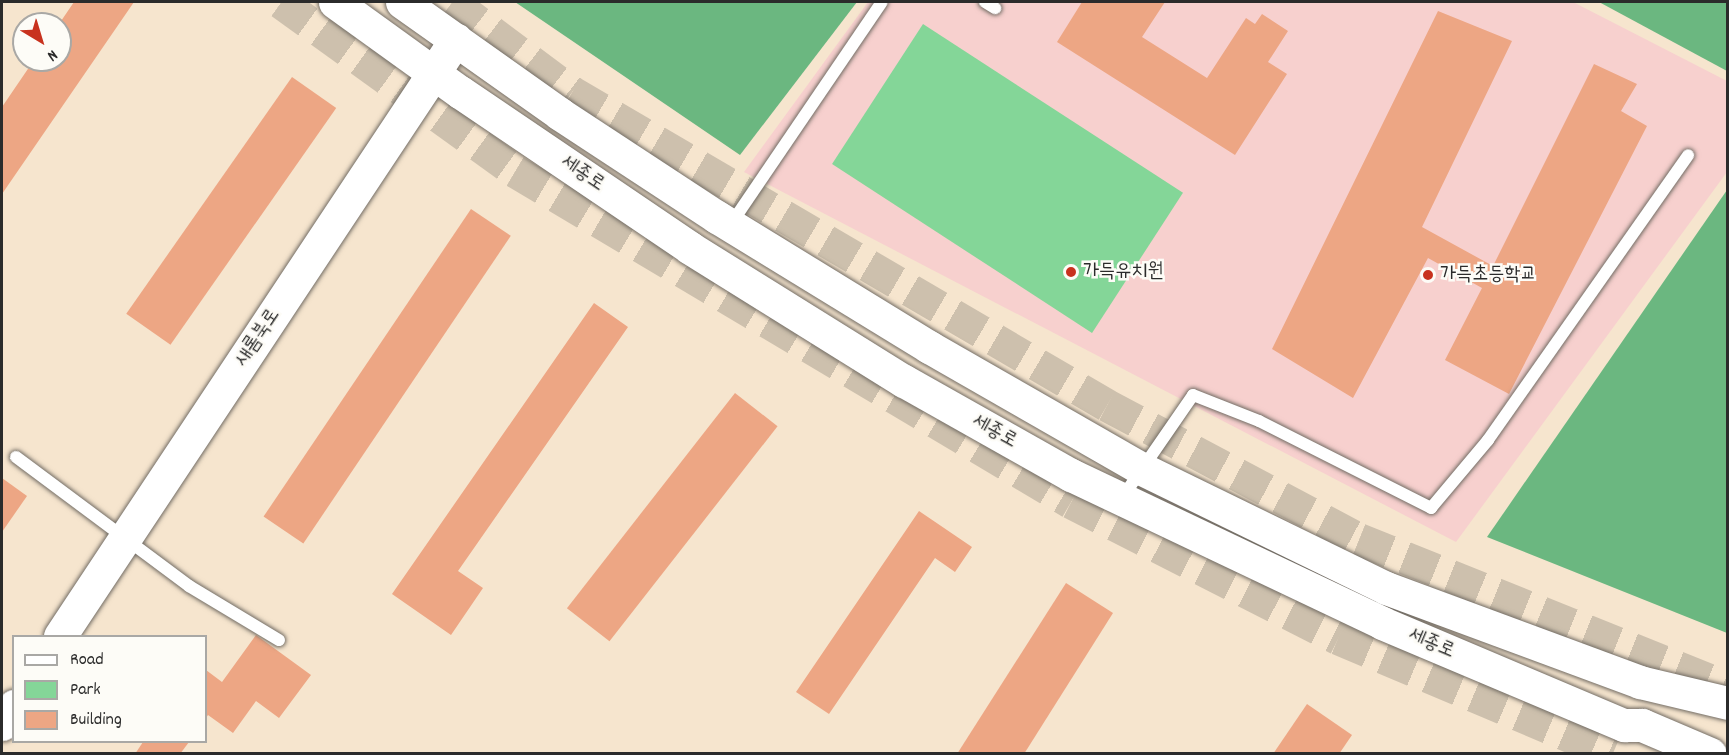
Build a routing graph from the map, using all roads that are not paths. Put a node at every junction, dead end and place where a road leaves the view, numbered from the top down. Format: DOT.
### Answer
graph roads {
  1 [pos="335,2"];
  2 [pos="402,2"];
  3 [pos="882,2"];
  4 [pos="456,39"];
  5 [pos="434,73"];
  6 [pos="1688,155"];
  7 [pos="730,225"];
  8 [pos="16,457"];
  9 [pos="1142,469"];
  10 [pos="1120,501"];
  11 [pos="126,537"];
  12 [pos="61,635"];
  13 [pos="279,640"];
  14 [pos="1728,703"];
  15 [pos="12,709"];
  16 [pos="2,724"];
  17 [pos="1624,725"];
  18 [pos="1659,753"];
  19 [pos="1710,753"];
  1 -- 5 [label="main road, 세종로"];
  2 -- 4 [label="main road, 세종로"];
  3 -- 7 [label="lane"];
  4 -- 5 [label="main road, 새롬북로"];
  4 -- 7 [label="main road, 세종로"];
  5 -- 10 [label="main road, 세종로"];
  5 -- 11 [label="main road, 새롬북로"];
  6 -- 9 [label="lane"];
  7 -- 9 [label="main road, 세종로"];
  8 -- 11 [label="lane"];
  9 -- 10 [label="lane"];
  9 -- 14 [label="main road, 세종로"];
  10 -- 17 [label="main road, 세종로"];
  11 -- 12 [label="main road, 새롬북로"];
  11 -- 13 [label="lane"];
  15 -- 16 [label="main road"];
  17 -- 18 [label="main road"];
  17 -- 19 [label="main road, 세종로"];
}
